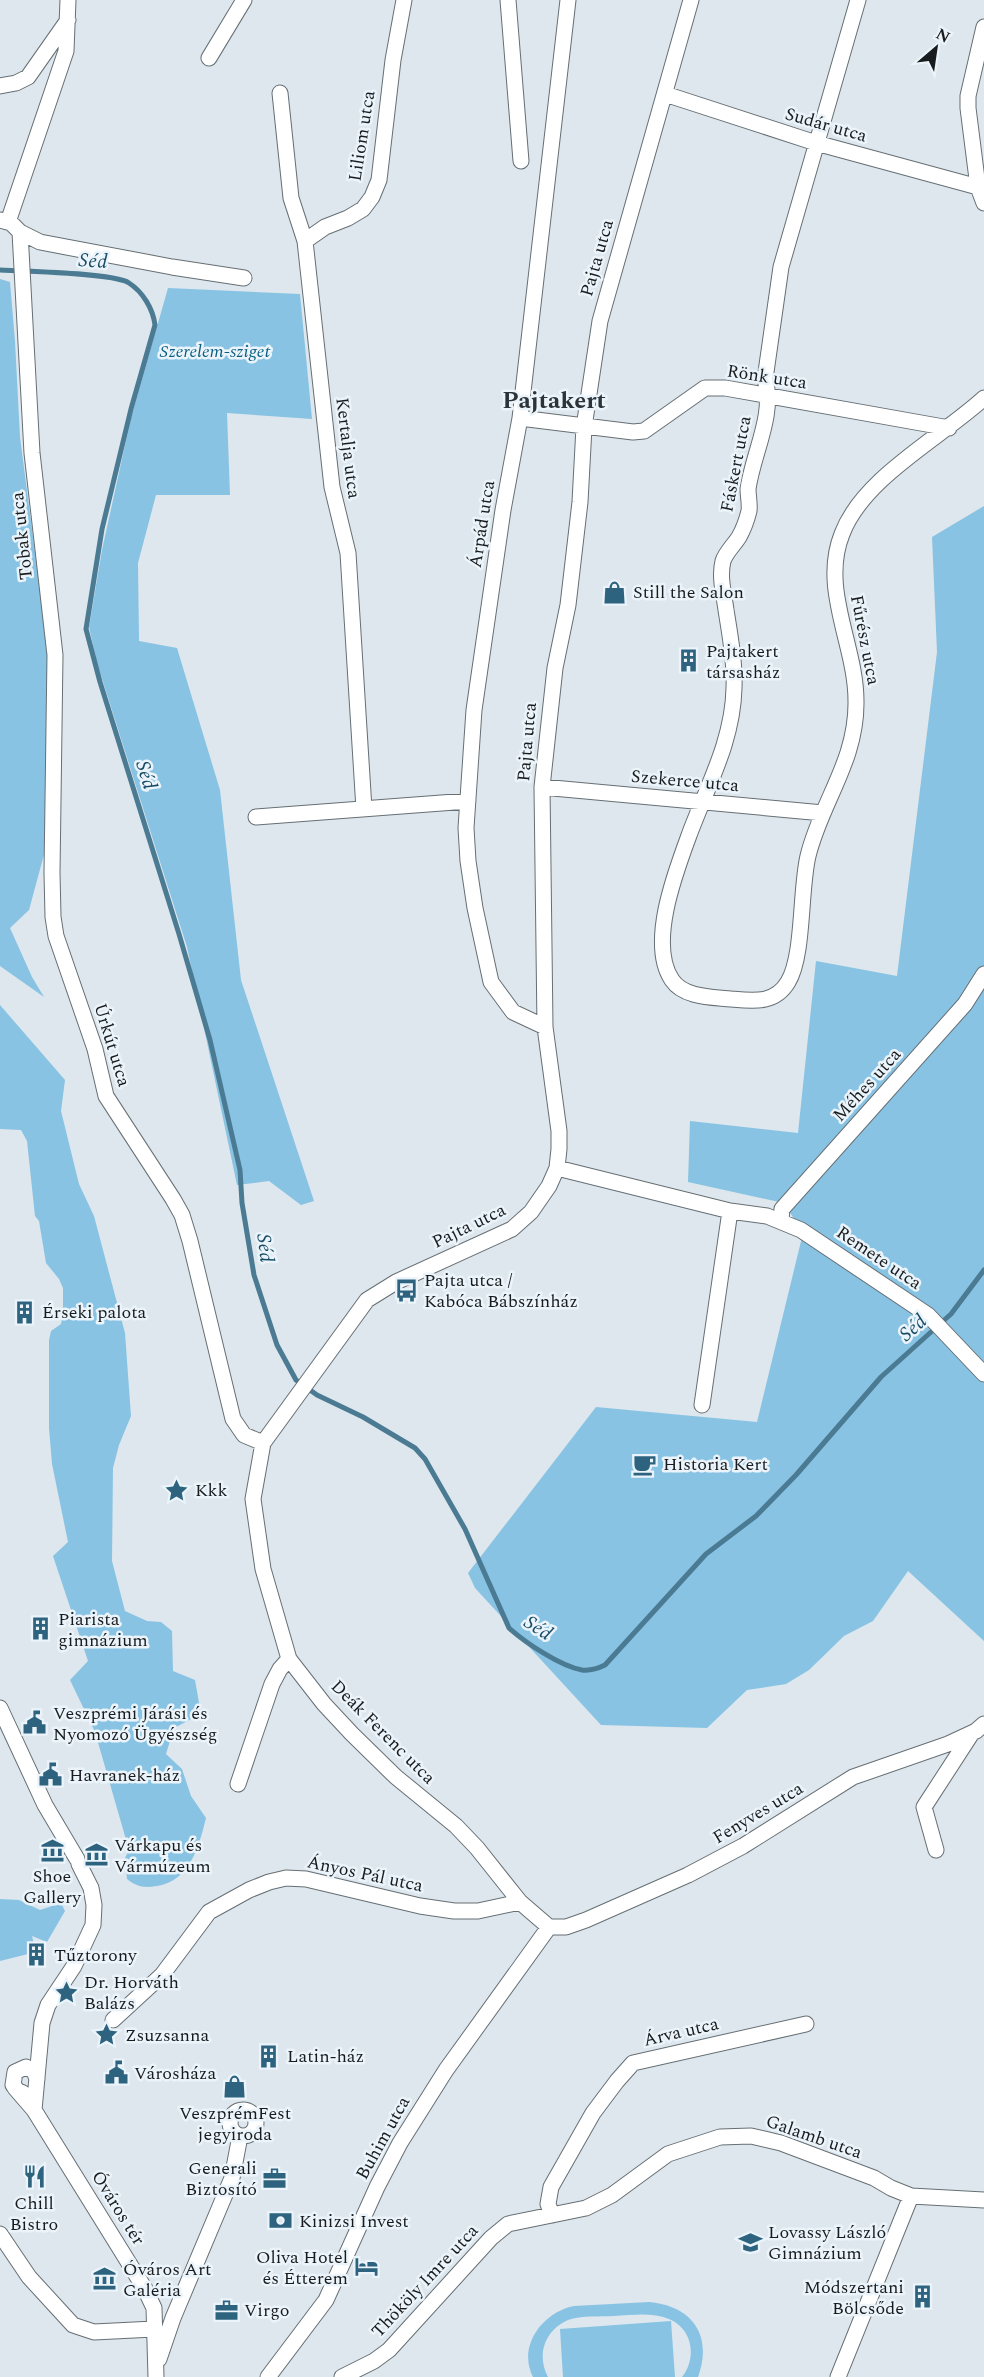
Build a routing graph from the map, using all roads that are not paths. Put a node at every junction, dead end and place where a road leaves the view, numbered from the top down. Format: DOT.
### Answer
graph roads {
  1 [pos="68,0"];
  2 [pos="244,0"];
  3 [pos="404,0"];
  4 [pos="508,0"];
  5 [pos="568,0"];
  6 [pos="691,0"];
  7 [pos="858,0"];
  8 [pos="68,20"];
  9 [pos="984,27"];
  10 [pos="208,58"];
  11 [pos="0,86"];
  12 [pos="280,93"];
  13 [pos="665,94"];
  14 [pos="816,143"];
  15 [pos="521,161"];
  16 [pos="978,187"];
  17 [pos="984,203"];
  18 [pos="9,225"];
  19 [pos="305,241"];
  20 [pos="244,278"];
  21 [pos="769,396"];
  22 [pos="984,399"];
  23 [pos="520,418"];
  24 [pos="584,427"];
  25 [pos="949,428"];
  26 [pos="55,654"];
  27 [pos="542,787"];
  28 [pos="468,801"];
  29 [pos="702,802"];
  30 [pos="364,809"];
  31 [pos="823,813"];
  32 [pos="256,817"];
  33 [pos="984,974"];
  34 [pos="789,980"];
  35 [pos="545,1027"];
  36 [pos="557,1168"];
  37 [pos="730,1211"];
  38 [pos="781,1220"];
  39 [pos="984,1374"];
  40 [pos="298,1396"];
  41 [pos="702,1405"];
  42 [pos="263,1443"];
  43 [pos="289,1659"];
  44 [pos="0,1708"];
  45 [pos="978,1728"];
  46 [pos="238,1784"];
  47 [pos="936,1850"];
  48 [pos="520,1902"];
  49 [pos="549,1927"];
  50 [pos="113,2020"];
  51 [pos="806,2024"];
  52 [pos="37,2082"];
  53 [pos="15,2088"];
  54 [pos="34,2110"];
  55 [pos="240,2136"];
  56 [pos="911,2196"];
  57 [pos="984,2200"];
  58 [pos="545,2217"];
  59 [pos="0,2234"];
  60 [pos="154,2329"];
  61 [pos="156,2374"];
  62 [pos="275,2374"];
  63 [pos="342,2377"];
  64 [pos="838,2377"];
  1 -- 8 [label="street"];
  2 -- 10 [label="street"];
  3 -- 19 [label="street, Liliom utca"];
  4 -- 15 [label="street"];
  5 -- 23 [label="street, Árpád utca"];
  6 -- 13 [label="street, Pajta utca"];
  7 -- 14 [label="street, Fáskert utca"];
  8 -- 11 [label="street"];
  8 -- 18 [label="street"];
  9 -- 16 [label="street"];
  12 -- 19 [label="street, Kertalja utca"];
  13 -- 14 [label="street, Sudár utca"];
  13 -- 24 [label="street, Pajta utca"];
  14 -- 16 [label="street, Sudár utca"];
  14 -- 21 [label="street, Fáskert utca"];
  16 -- 17 [label="street"];
  18 -- 20 [label="street"];
  18 -- 26 [label="street, Tobak utca"];
  19 -- 30 [label="street, Kertalja utca"];
  21 -- 24 [label="street, Rönk utca"];
  21 -- 25 [label="street, Rönk utca"];
  21 -- 29 [label="street, Fáskert utca"];
  22 -- 25 [label="street, Fűrész utca"];
  23 -- 24 [label="street, Rönk utca"];
  23 -- 28 [label="street, Árpád utca"];
  24 -- 27 [label="street, Pajta utca"];
  25 -- 31 [label="street, Fűrész utca"];
  26 -- 42 [label="street, Úrkút utca"];
  27 -- 29 [label="street, Szekerce utca"];
  27 -- 35 [label="street, Pajta utca"];
  28 -- 30 [label="street"];
  28 -- 35 [label="street, Árpád utca"];
  29 -- 31 [label="street, Szekerce utca"];
  29 -- 34 [label="street, Fáskert utca"];
  30 -- 32 [label="street"];
  31 -- 34 [label="street, Fűrész utca"];
  33 -- 38 [label="street, Méhes utca"];
  35 -- 36 [label="street, Pajta utca"];
  36 -- 37 [label="street, Remete utca"];
  36 -- 40 [label="street, Pajta utca"];
  37 -- 38 [label="street, Remete utca"];
  37 -- 41 [label="street"];
  38 -- 39 [label="street, Remete utca"];
  40 -- 42 [label="street, Deák Ferenc utca"];
  42 -- 43 [label="street, Deák Ferenc utca"];
  43 -- 46 [label="street"];
  43 -- 48 [label="street, Deák Ferenc utca"];
  44 -- 52 [label="street"];
  45 -- 47 [label="street"];
  45 -- 49 [label="street, Fenyves utca"];
  48 -- 49 [label="street, Deák Ferenc utca"];
  48 -- 50 [label="street, Ányos Pál utca"];
  49 -- 62 [label="street, Buhim utca"];
  51 -- 58 [label="street, Árva utca"];
  52 -- 53 [label="street"];
  52 -- 53 [label="street"];
  52 -- 54 [label="street"];
  53 -- 54 [label="street, Óváros tér"];
  54 -- 60 [label="street, Óváros tér"];
  55 -- 61 [label="street, Óváros tér"];
  56 -- 57 [label="street, Galamb utca"];
  56 -- 58 [label="street, Galamb utca"];
  56 -- 64 [label="street"];
  58 -- 63 [label="street, Thököly Imre utca"];
  59 -- 60 [label="street"];
  60 -- 61 [label="street, Óváros tér"];
}
